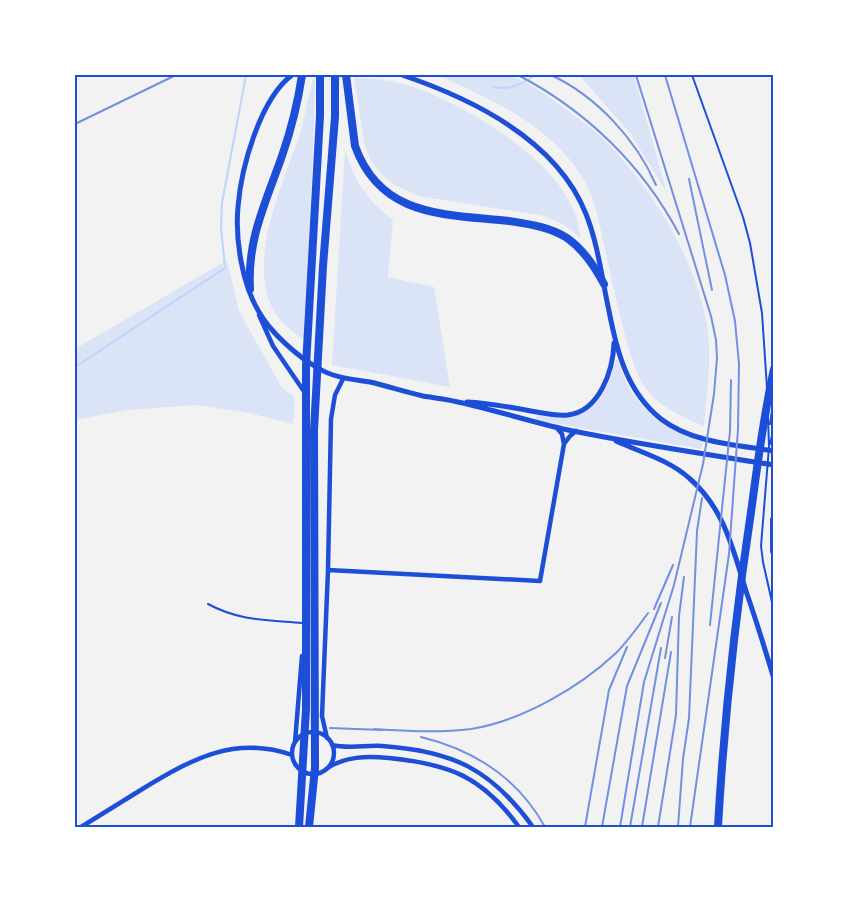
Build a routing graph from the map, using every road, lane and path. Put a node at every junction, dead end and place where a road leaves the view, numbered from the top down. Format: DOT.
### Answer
graph roads {
  1 [pos="292,75"];
  2 [pos="302,75"];
  3 [pos="320,75"];
  4 [pos="335,75"];
  5 [pos="346,75"];
  6 [pos="402,75"];
  7 [pos="692,75"];
  8 [pos="603,284"];
  9 [pos="250,289"];
  10 [pos="259,312"];
  11 [pos="614,338"];
  12 [pos="774,369"];
  13 [pos="343,379"];
  14 [pos="771,399"];
  15 [pos="459,402"];
  16 [pos="551,425"];
  17 [pos="774,427"];
  18 [pos="576,431"];
  19 [pos="768,433"];
  20 [pos="609,438"];
  21 [pos="564,444"];
  22 [pos="771,449"];
  23 [pos="774,465"];
  24 [pos="774,520"];
  25 [pos="774,551"];
  26 [pos="328,570"];
  27 [pos="208,604"];
  28 [pos="774,611"];
  29 [pos="305,623"];
  30 [pos="774,679"];
  31 [pos="322,716"];
  32 [pos="327,738"];
  33 [pos="295,742"];
  34 [pos="332,746"];
  35 [pos="292,755"];
  36 [pos="326,769"];
  37 [pos="81,827"];
  38 [pos="299,827"];
  39 [pos="309,827"];
  40 [pos="519,827"];
  41 [pos="533,827"];
  42 [pos="718,827"];
  1 -- 9 [label="street"];
  2 -- 9 [label="highway"];
  3 -- 38 [label="highway"];
  4 -- 39 [label="highway"];
  5 -- 8 [label="highway"];
  6 -- 8 [label="street"];
  7 -- 14 [label="lane"];
  8 -- 11 [label="street"];
  9 -- 10 [label="street"];
  10 -- 13 [label="street"];
  10 -- 29 [label="street"];
  11 -- 15 [label="street"];
  11 -- 22 [label="street"];
  12 -- 14 [label="highway"];
  13 -- 15 [label="street"];
  13 -- 26 [label="street"];
  14 -- 19 [label="lane"];
  14 -- 19 [label="lane"];
  14 -- 42 [label="highway"];
  15 -- 16 [label="street"];
  16 -- 18 [label="street"];
  16 -- 21 [label="street"];
  17 -- 22 [label="lane"];
  18 -- 20 [label="street"];
  18 -- 21 [label="street"];
  19 -- 22 [label="lane"];
  20 -- 23 [label="street"];
  20 -- 30 [label="street"];
  21 -- 26 [label="street"];
  22 -- 28 [label="lane"];
  24 -- 25 [label="highway"];
  26 -- 31 [label="street"];
  27 -- 29 [label="lane"];
  29 -- 31 [label="street"];
  29 -- 33 [label="street"];
  31 -- 32 [label="street"];
  32 -- 33 [label="street"];
  32 -- 34 [label="street"];
  33 -- 35 [label="street"];
  34 -- 36 [label="street"];
  34 -- 41 [label="street"];
  35 -- 36 [label="street"];
  35 -- 37 [label="street"];
  36 -- 40 [label="street"];
}
